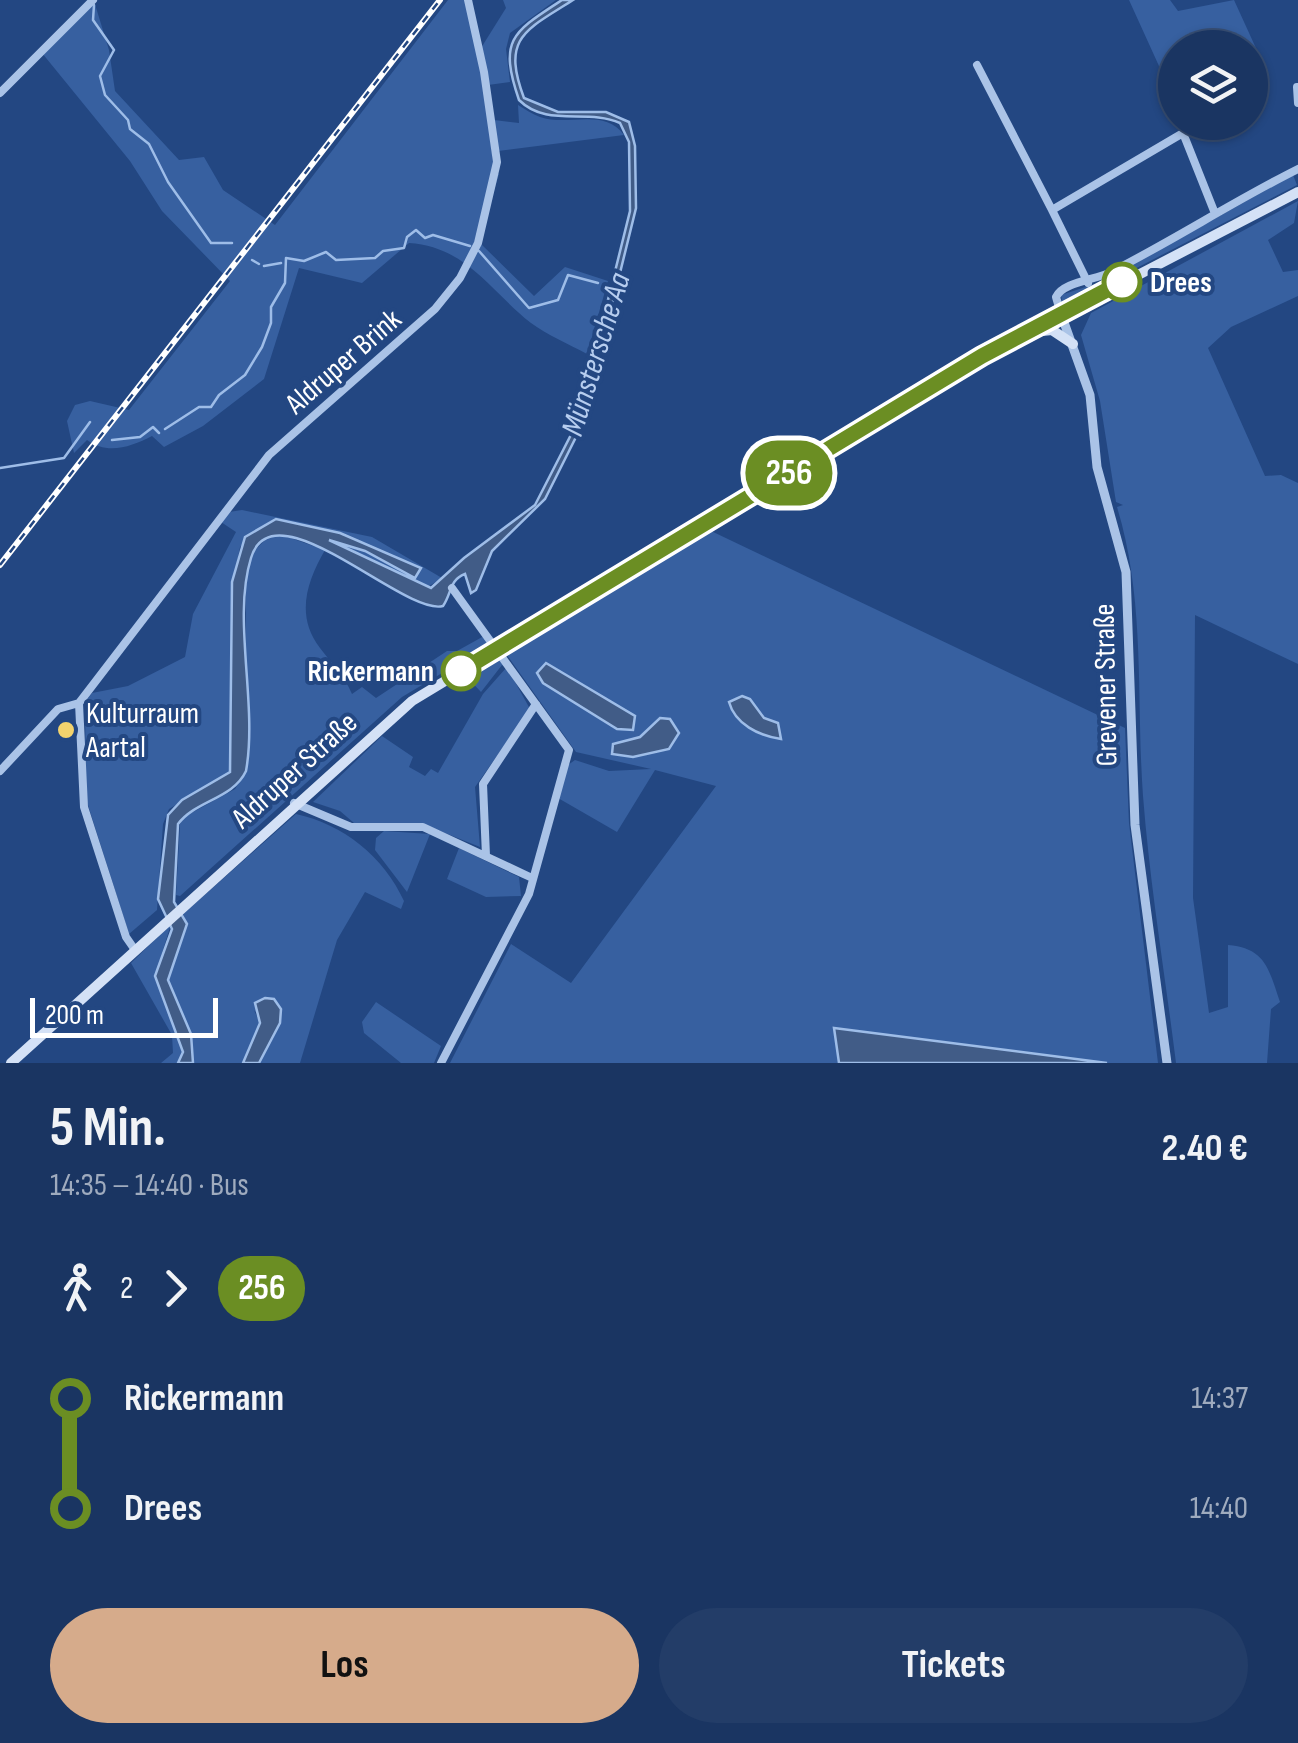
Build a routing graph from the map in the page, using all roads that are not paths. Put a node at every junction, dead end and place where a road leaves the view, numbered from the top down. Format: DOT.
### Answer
graph roads {
  1 [pos="92,0"];
  2 [pos="468,0"];
  3 [pos="977,65"];
  4 [pos="1297,87"];
  5 [pos="0,93"];
  6 [pos="1298,103"];
  7 [pos="1298,169"];
  8 [pos="1298,192"];
  9 [pos="1052,210"];
  10 [pos="1214,211"];
  11 [pos="1088,283"];
  12 [pos="1061,314"];
  13 [pos="1026,332"];
  14 [pos="1073,344"];
  15 [pos="452,588"];
  16 [pos="498,648"];
  17 [pos="79,704"];
  18 [pos="536,704"];
  19 [pos="0,771"];
  20 [pos="294,803"];
  21 [pos="486,856"];
  22 [pos="530,878"];
  23 [pos="134,950"];
  24 [pos="11,1063"];
  25 [pos="441,1063"];
  26 [pos="1167,1063"];
  1 -- 5 [label="street"];
  2 -- 17 [label="street, Aldruper Brink"];
  3 -- 9 [label="street"];
  4 -- 6 [label="street"];
  7 -- 10 [label="street, Aldruper Straße"];
  8 -- 12 [label="main road"];
  9 -- 10 [label="street"];
  9 -- 11 [label="street"];
  10 -- 11 [label="street, Aldruper Straße"];
  11 -- 12 [label="street, Aldruper Straße"];
  12 -- 13 [label="main road, Aldruper Straße"];
  12 -- 14 [label="street, Grevener Straße"];
  13 -- 14 [label="main road"];
  13 -- 16 [label="main road, Aldruper Straße"];
  14 -- 26 [label="street, Grevener Straße"];
  15 -- 16 [label="street"];
  16 -- 18 [label="street"];
  16 -- 20 [label="main road, Aldruper Straße"];
  17 -- 19 [label="street, Aldruper Brink"];
  17 -- 23 [label="street"];
  18 -- 21 [label="street"];
  18 -- 22 [label="street"];
  20 -- 21 [label="street"];
  20 -- 23 [label="main road, Aldruper Straße"];
  21 -- 22 [label="street"];
  22 -- 25 [label="street"];
  23 -- 24 [label="main road, Aldruper Straße"];
}
